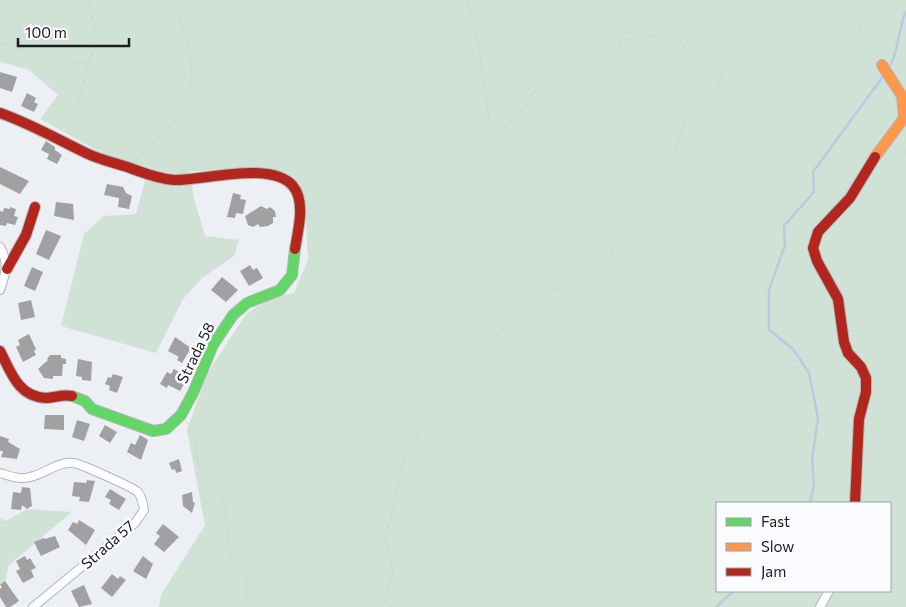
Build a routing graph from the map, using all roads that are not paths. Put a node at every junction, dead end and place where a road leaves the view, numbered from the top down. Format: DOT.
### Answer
graph roads {
  1 [pos="882,65"];
  2 [pos="0,114"];
  3 [pos="34,207"];
  4 [pos="0,247"];
  5 [pos="7,269"];
  6 [pos="0,290"];
  7 [pos="0,351"];
  8 [pos="0,474"];
  9 [pos="856,502"];
  10 [pos="828,592"];
  11 [pos="33,607"];
  12 [pos="820,607"];
  1 -- 9 [label="street"];
  2 -- 7 [label="street, Strada 58"];
  3 -- 5 [label="street"];
  4 -- 5 [label="street"];
  5 -- 6 [label="street"];
  8 -- 11 [label="street, Strada 57"];
  10 -- 12 [label="street"];
}
